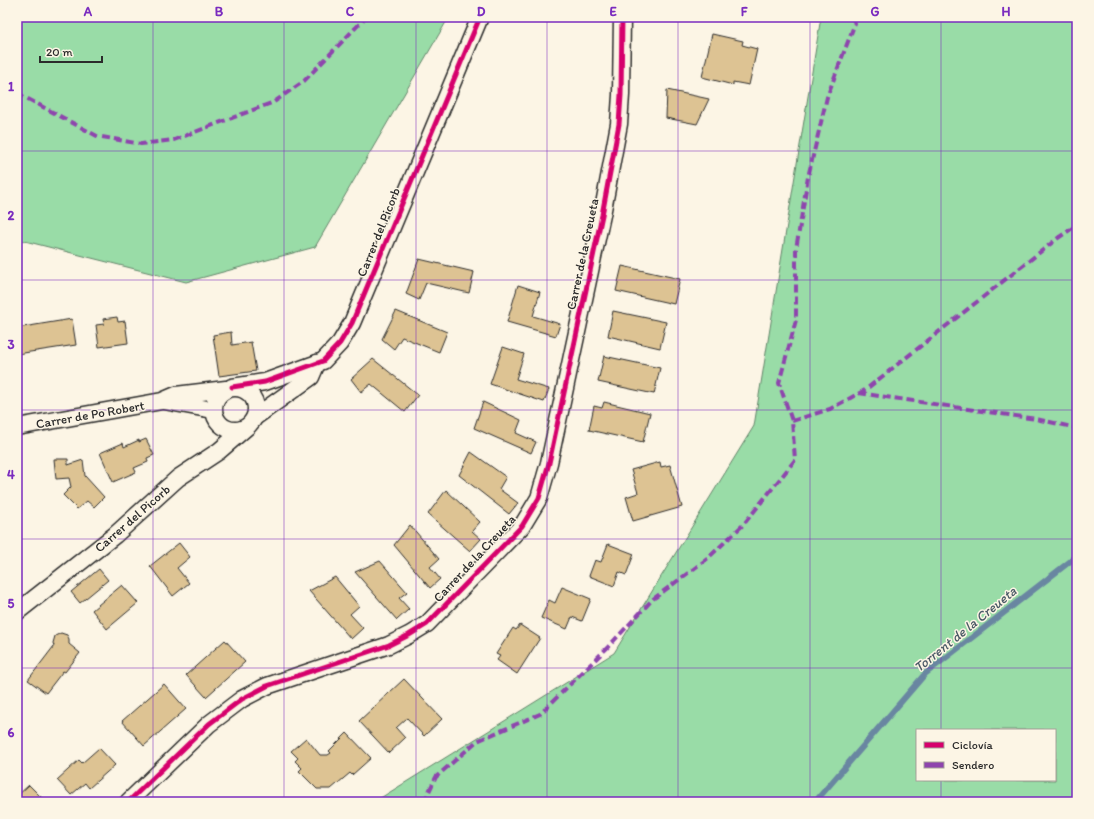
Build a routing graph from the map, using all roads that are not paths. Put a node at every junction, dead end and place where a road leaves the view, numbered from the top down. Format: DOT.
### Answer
graph roads {
  1 [pos="480,17"];
  2 [pos="622,17"];
  3 [pos="317,363"];
  4 [pos="229,388"];
  5 [pos="162,401"];
  6 [pos="213,410"];
  7 [pos="251,422"];
  8 [pos="17,427"];
  9 [pos="17,612"];
  10 [pos="128,802"];
  1 -- 3 [label="street, Carrer del Picorb"];
  2 -- 10 [label="street, Carrer de la Creueta"];
  3 -- 4 [label="street, Carrer del Picorb"];
  3 -- 7 [label="street, Carrer del Picorb"];
  4 -- 5 [label="street, Carrer de Po Robert"];
  4 -- 6 [label="street"];
  4 -- 7 [label="street"];
  5 -- 6 [label="street, Carrer de Po Robert"];
  5 -- 8 [label="street, Carrer de Po Robert"];
  6 -- 7 [label="street, Carrer del Picorb"];
  7 -- 9 [label="street, Carrer del Picorb"];
}
